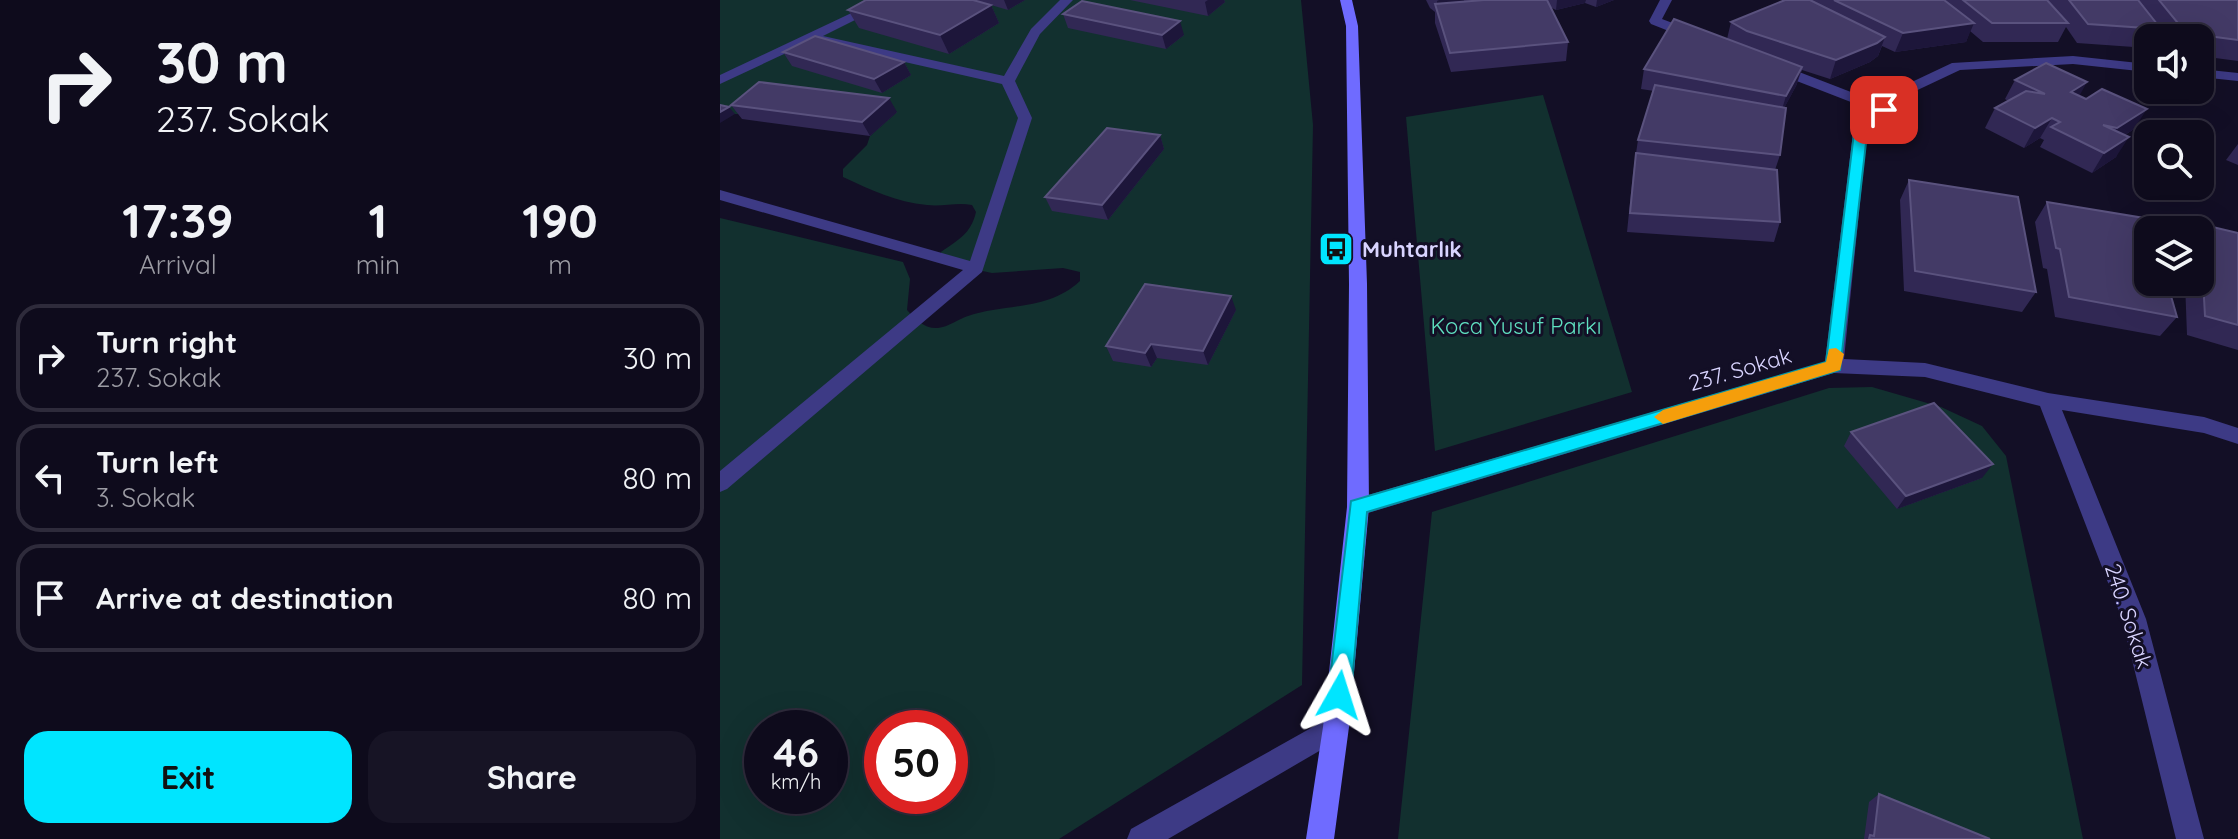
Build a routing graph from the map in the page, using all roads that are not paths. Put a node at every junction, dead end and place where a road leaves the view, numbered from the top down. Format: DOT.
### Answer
graph roads {
  1 [pos="889,0"];
  2 [pos="1067,0"];
  3 [pos="1346,0"];
  4 [pos="1666,0"];
  5 [pos="810,37"];
  6 [pos="1712,44"];
  7 [pos="1755,60"];
  8 [pos="2134,67"];
  9 [pos="2214,74"];
  10 [pos="2238,77"];
  11 [pos="720,80"];
  12 [pos="1008,81"];
  13 [pos="1884,110"];
  14 [pos="720,195"];
  15 [pos="976,268"];
  16 [pos="1834,366"];
  17 [pos="2048,400"];
  18 [pos="2238,436"];
  19 [pos="720,483"];
  20 [pos="1358,507"];
  21 [pos="1336,727"];
  22 [pos="1141,839"];
  23 [pos="1320,839"];
  24 [pos="2190,839"];
  1 -- 5 [label="street"];
  2 -- 12 [label="street"];
  3 -- 20 [label="main road"];
  4 -- 6 [label="street"];
  5 -- 11 [label="street"];
  5 -- 12 [label="street"];
  7 -- 13 [label="street"];
  8 -- 13 [label="street"];
  9 -- 10 [label="street"];
  12 -- 15 [label="street"];
  13 -- 16 [label="street"];
  14 -- 15 [label="street"];
  15 -- 19 [label="street"];
  16 -- 17 [label="street, 237. Sokak"];
  16 -- 20 [label="street, 237. Sokak"];
  17 -- 18 [label="street, 237. Sokak"];
  17 -- 24 [label="street, 240. Sokak"];
  20 -- 21 [label="main road"];
  21 -- 22 [label="street"];
  21 -- 23 [label="main road"];
}
